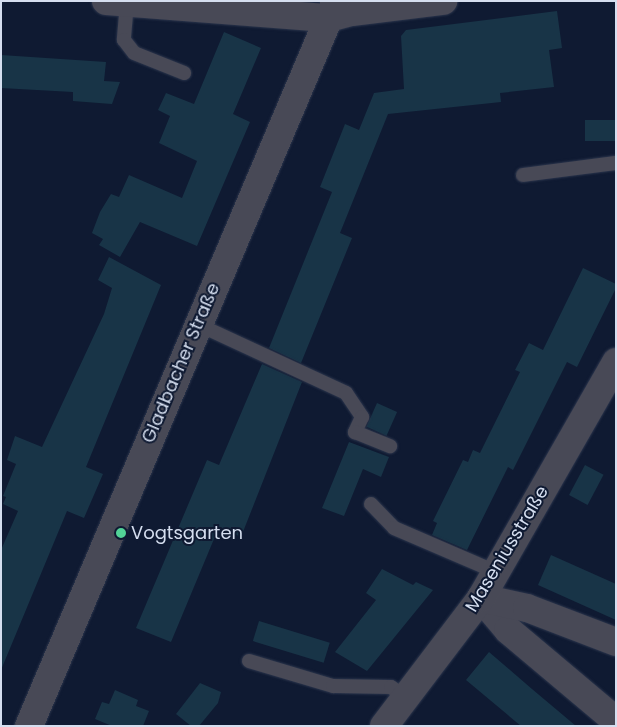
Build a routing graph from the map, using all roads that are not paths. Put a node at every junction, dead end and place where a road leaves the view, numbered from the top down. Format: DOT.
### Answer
graph roads {
  1 [pos="443,1"];
  2 [pos="117,2"];
  3 [pos="332,10"];
  4 [pos="184,73"];
  5 [pos="616,163"];
  6 [pos="523,175"];
  7 [pos="197,324"];
  8 [pos="616,362"];
  9 [pos="390,446"];
  10 [pos="371,504"];
  11 [pos="496,572"];
  12 [pos="481,598"];
  13 [pos="616,642"];
  14 [pos="249,661"];
  15 [pos="406,698"];
  16 [pos="616,721"];
  17 [pos="29,726"];
  18 [pos="384,726"];
  1 -- 3 [label="street"];
  2 -- 3 [label="street"];
  2 -- 4 [label="lane"];
  3 -- 7 [label="street, Gladbacher Straße"];
  5 -- 6 [label="lane"];
  7 -- 9 [label="lane"];
  7 -- 17 [label="street, Gladbacher Straße"];
  8 -- 11 [label="street, Maseniusstraße"];
  10 -- 11 [label="lane"];
  11 -- 12 [label="street, Maseniusstraße"];
  12 -- 13 [label="street"];
  12 -- 15 [label="street, Maseniusstraße"];
  12 -- 16 [label="street"];
  14 -- 15 [label="lane"];
  15 -- 18 [label="street, Maseniusstraße"];
}
